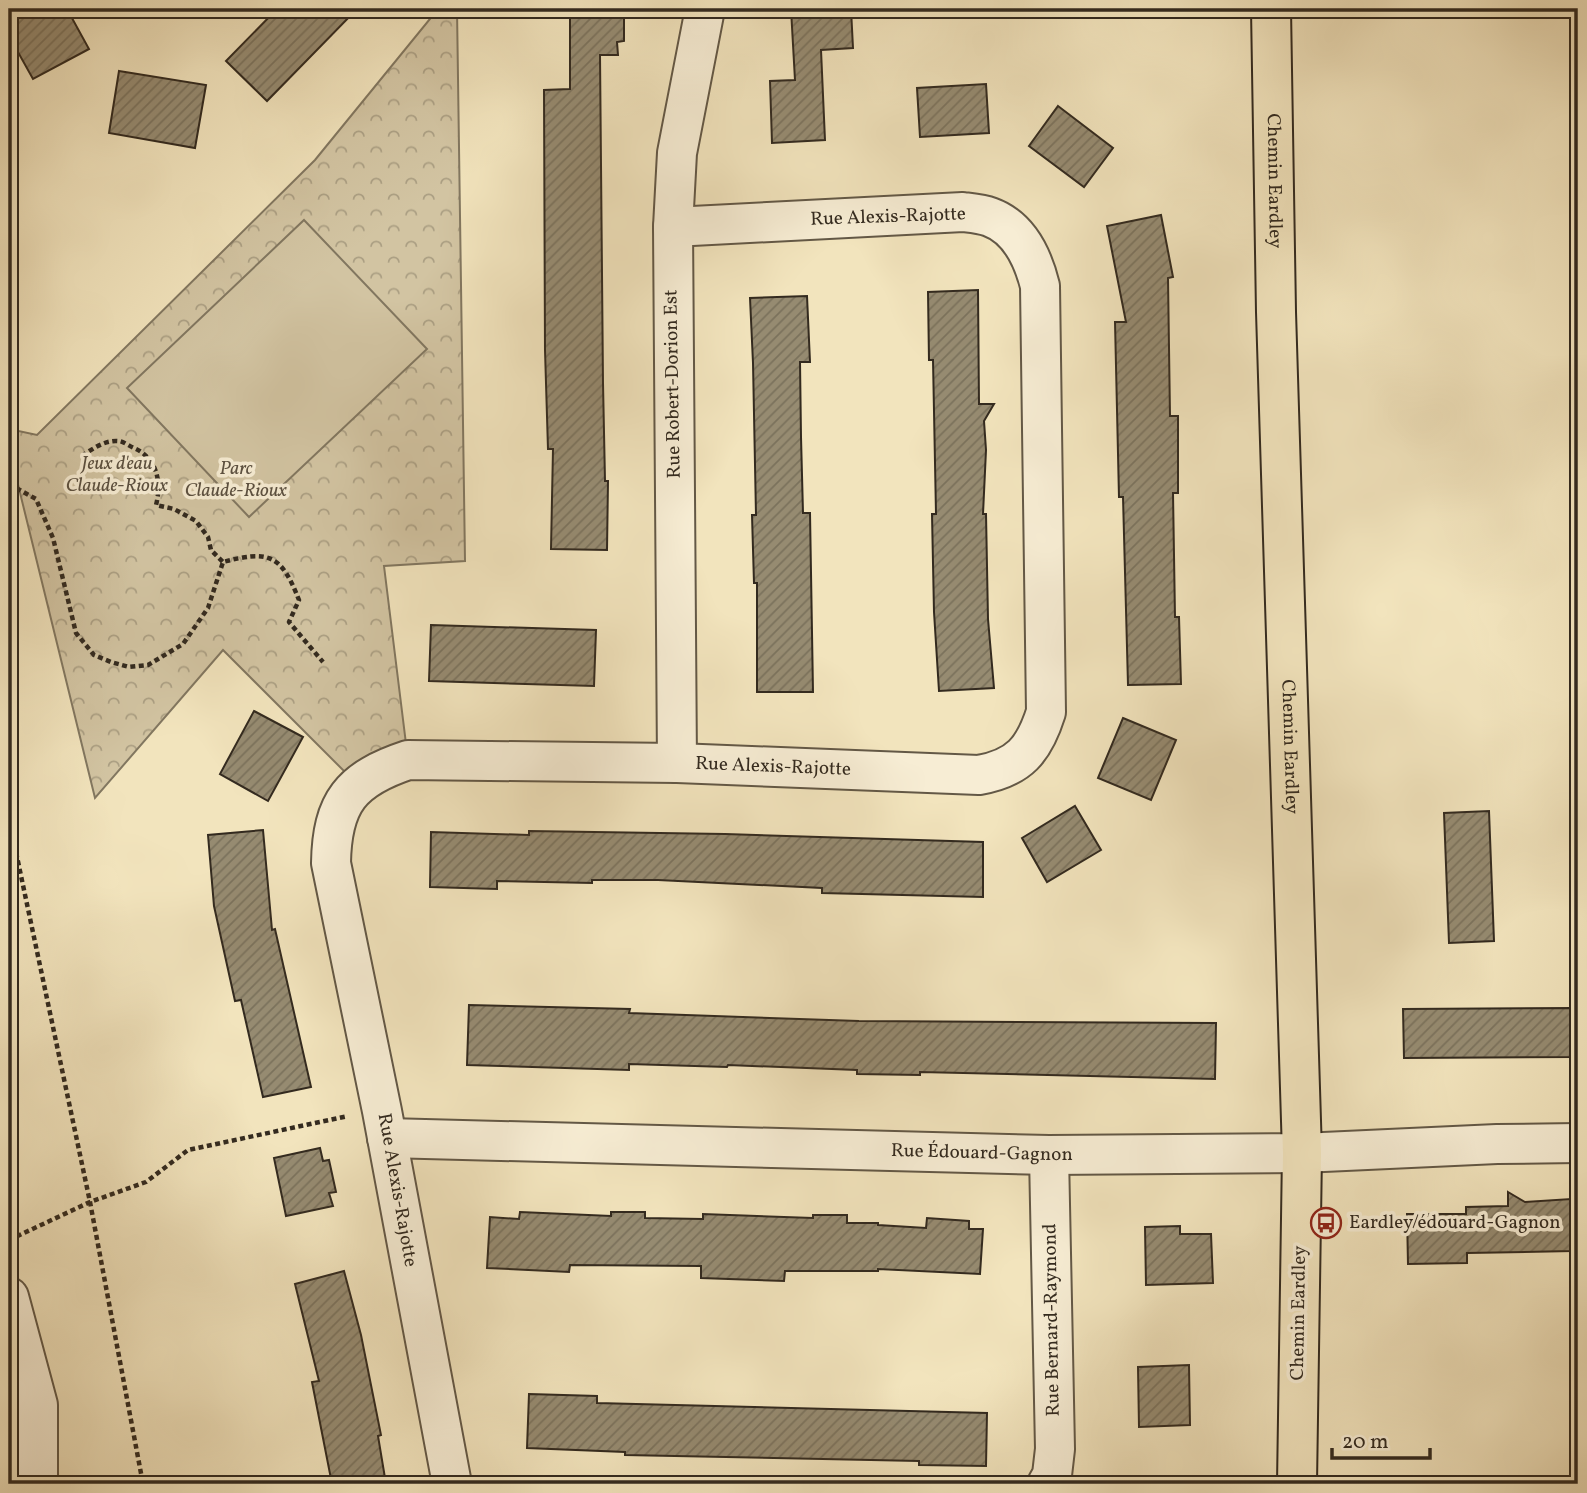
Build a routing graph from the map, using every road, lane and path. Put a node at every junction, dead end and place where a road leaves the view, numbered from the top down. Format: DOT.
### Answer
graph roads {
  1 [pos="705,9"];
  2 [pos="1271,9"];
  3 [pos="673,227"];
  4 [pos="82,456"];
  5 [pos="9,484"];
  6 [pos="223,562"];
  7 [pos="323,662"];
  8 [pos="677,763"];
  9 [pos="9,819"];
  10 [pos="373,1126"];
  11 [pos="1578,1143"];
  12 [pos="1302,1153"];
  13 [pos="1049,1155"];
  14 [pos="90,1202"];
  15 [pos="9,1240"];
  16 [pos="9,1297"];
  17 [pos="35,1484"];
  18 [pos="143,1484"];
  19 [pos="452,1484"];
  20 [pos="1047,1484"];
  21 [pos="1297,1484"];
  1 -- 3 [label="street, Rue Robert-Dorion Est"];
  2 -- 12 [label="main road, Chemin Eardley"];
  3 -- 8 [label="street, Rue Robert-Dorion Est"];
  3 -- 8 [label="street, Rue Alexis-Rajotte"];
  4 -- 6 [label="path"];
  5 -- 6 [label="path"];
  6 -- 7 [label="path"];
  8 -- 10 [label="street, Rue Alexis-Rajotte"];
  9 -- 14 [label="path"];
  10 -- 13 [label="street, Rue Édouard-Gagnon"];
  10 -- 14 [label="path"];
  10 -- 19 [label="street, Rue Alexis-Rajotte"];
  11 -- 12 [label="street, Rue Édouard-Gagnon"];
  12 -- 13 [label="street, Rue Édouard-Gagnon"];
  12 -- 21 [label="main road, Chemin Eardley"];
  13 -- 20 [label="street, Rue Bernard-Raymond"];
  14 -- 15 [label="path"];
  14 -- 18 [label="path"];
  16 -- 17 [label="street"];
}
